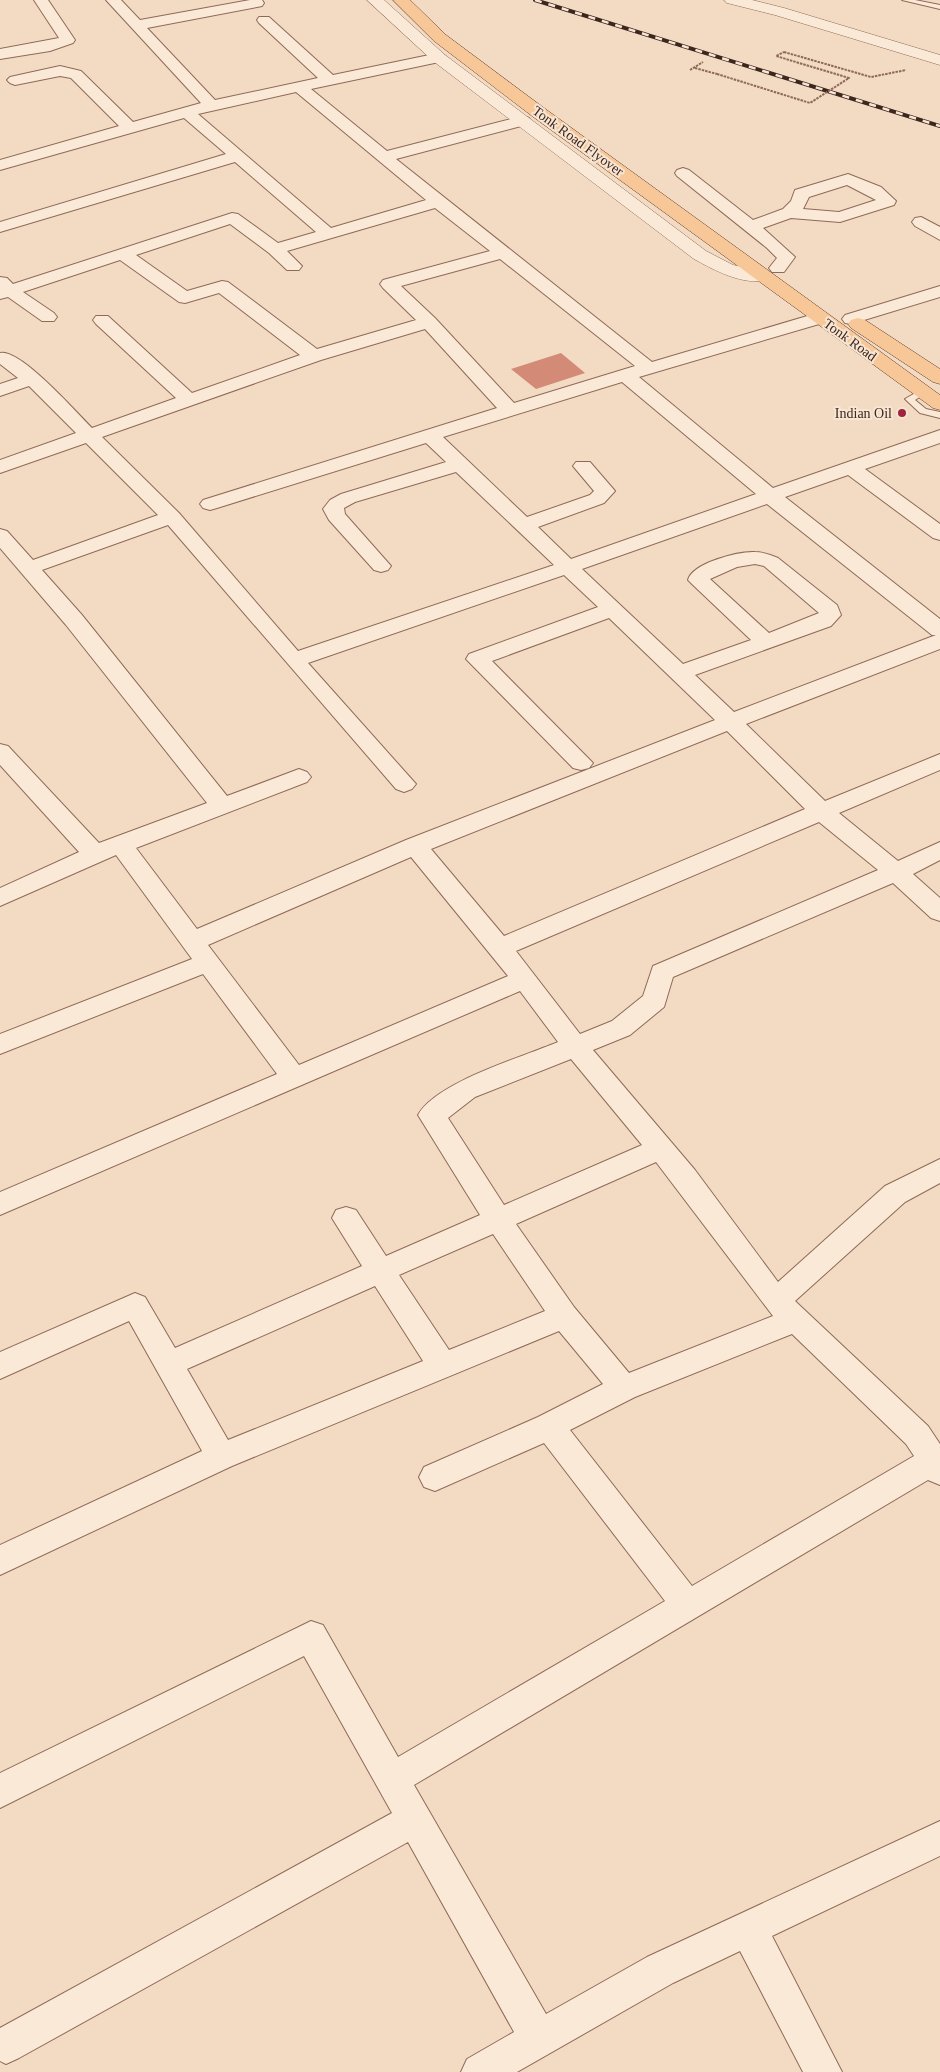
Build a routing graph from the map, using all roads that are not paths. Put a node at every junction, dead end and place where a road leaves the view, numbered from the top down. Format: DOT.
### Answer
graph roads {
  1 [pos="41,0"];
  2 [pos="113,0"];
  3 [pos="375,0"];
  4 [pos="401,0"];
  5 [pos="422,0"];
  6 [pos="732,0"];
  7 [pos="778,0"];
  8 [pos="905,0"];
  9 [pos="257,3"];
  10 [pos="940,7"];
  11 [pos="264,20"];
  12 [pos="137,26"];
  13 [pos="68,40"];
  14 [pos="940,47"];
  15 [pos="80,53"];
  16 [pos="0,54"];
  17 [pos="490,55"];
  18 [pos="439,58"];
  19 [pos="940,60"];
  20 [pos="15,80"];
  21 [pos="330,81"];
  22 [pos="299,87"];
  23 [pos="211,106"];
  24 [pos="187,112"];
  25 [pos="523,121"];
  26 [pos="130,128"];
  27 [pos="236,156"];
  28 [pos="384,157"];
  29 [pos="0,165"];
  30 [pos="683,173"];
  31 [pos="438,202"];
  32 [pos="790,213"];
  33 [pos="921,222"];
  34 [pos="751,226"];
  35 [pos="0,227"];
  36 [pos="327,233"];
  37 [pos="940,235"];
  38 [pos="275,249"];
  39 [pos="757,252"];
  40 [pos="503,253"];
  41 [pos="123,254"];
  42 [pos="293,266"];
  43 [pos="778,268"];
  44 [pos="761,276"];
  45 [pos="3,289"];
  46 [pos="940,291"];
  47 [pos="48,316"];
  48 [pos="820,318"];
  49 [pos="851,319"];
  50 [pos="102,320"];
  51 [pos="429,322"];
  52 [pos="314,356"];
  53 [pos="4,358"];
  54 [pos="649,368"];
  55 [pos="625,375"];
  56 [pos="940,378"];
  57 [pos="32,379"];
  58 [pos="0,390"];
  59 [pos="922,392"];
  60 [pos="189,400"];
  61 [pos="940,404"];
  62 [pos="510,410"];
  63 [pos="940,415"];
  64 [pos="88,435"];
  65 [pos="429,435"];
  66 [pos="940,436"];
  67 [pos="460,464"];
  68 [pos="583,466"];
  69 [pos="850,466"];
  70 [pos="0,467"];
  71 [pos="769,495"];
  72 [pos="210,504"];
  73 [pos="172,517"];
  74 [pos="524,525"];
  75 [pos="940,534"];
  76 [pos="0,535"];
  77 [pos="381,566"];
  78 [pos="568,567"];
  79 [pos="29,568"];
  80 [pos="612,609"];
  81 [pos="940,630"];
  82 [pos="940,641"];
  83 [pos="766,642"];
  84 [pos="294,660"];
  85 [pos="679,673"];
  86 [pos="730,721"];
  87 [pos="0,750"];
  88 [pos="940,761"];
  89 [pos="581,763"];
  90 [pos="300,777"];
  91 [pos="404,784"];
  92 [pos="222,806"];
  93 [pos="821,812"];
  94 [pos="120,844"];
  95 [pos="415,846"];
  96 [pos="940,850"];
  97 [pos="95,854"];
  98 [pos="896,872"];
  99 [pos="0,898"];
  100 [pos="940,912"];
  101 [pos="191,942"];
  102 [pos="499,948"];
  103 [pos="207,963"];
  104 [pos="525,979"];
  105 [pos="0,1044"];
  106 [pos="576,1047"];
  107 [pos="294,1078"];
  108 [pos="660,1148"];
  109 [pos="940,1170"];
  110 [pos="0,1204"];
  111 [pos="346,1218"];
  112 [pos="497,1218"];
  113 [pos="381,1269"];
  114 [pos="786,1310"];
  115 [pos="564,1316"];
  116 [pos="170,1362"];
  117 [pos="0,1366"];
  118 [pos="443,1366"];
  119 [pos="624,1388"];
  120 [pos="549,1426"];
  121 [pos="221,1456"];
  122 [pos="937,1466"];
  123 [pos="435,1478"];
  124 [pos="0,1561"];
  125 [pos="687,1606"];
  126 [pos="392,1779"];
  127 [pos="0,1791"];
  128 [pos="415,1819"];
  129 [pos="940,1838"];
  130 [pos="748,1929"];
  131 [pos="539,2039"];
  132 [pos="6,2045"];
  133 [pos="480,2072"];
  134 [pos="824,2072"];
  1 -- 13 [label="street"];
  2 -- 12 [label="street"];
  3 -- 18 [label="street"];
  4 -- 44 [label="main road, Tonk Road Flyover"];
  5 -- 17 [label="main road"];
  6 -- 19 [label="street"];
  7 -- 14 [label="street"];
  8 -- 10 [label="lane"];
  9 -- 12 [label="street"];
  11 -- 21 [label="street"];
  12 -- 23 [label="street"];
  13 -- 15 [label="street"];
  13 -- 16 [label="street"];
  18 -- 21 [label="street"];
  18 -- 25 [label="street"];
  20 -- 26 [label="street"];
  21 -- 22 [label="street"];
  22 -- 23 [label="street"];
  22 -- 28 [label="street"];
  23 -- 24 [label="street"];
  24 -- 26 [label="street"];
  24 -- 27 [label="street"];
  25 -- 28 [label="street"];
  25 -- 44 [label="street"];
  26 -- 29 [label="street"];
  27 -- 35 [label="street"];
  27 -- 36 [label="street"];
  28 -- 31 [label="street"];
  30 -- 34 [label="street"];
  31 -- 36 [label="street"];
  31 -- 40 [label="street"];
  32 -- 32 [label="street"];
  32 -- 34 [label="street"];
  33 -- 37 [label="street"];
  34 -- 43 [label="street"];
  36 -- 38 [label="street"];
  38 -- 41 [label="street"];
  38 -- 42 [label="street"];
  39 -- 43 [label="main road"];
  40 -- 51 [label="street"];
  40 -- 54 [label="street"];
  41 -- 45 [label="street"];
  41 -- 52 [label="street"];
  43 -- 49 [label="main road, Tonk Road"];
  44 -- 48 [label="main road, Tonk Road"];
  45 -- 47 [label="street"];
  46 -- 49 [label="street"];
  48 -- 54 [label="street"];
  48 -- 59 [label="main road, Tonk Road"];
  49 -- 56 [label="main road, Tonk Road"];
  50 -- 60 [label="street"];
  51 -- 52 [label="street"];
  51 -- 62 [label="street"];
  52 -- 60 [label="street"];
  53 -- 57 [label="street"];
  54 -- 55 [label="street"];
  55 -- 62 [label="street"];
  55 -- 71 [label="street"];
  57 -- 58 [label="street"];
  57 -- 64 [label="street"];
  59 -- 61 [label="main road, Tonk Road"];
  59 -- 63 [label="lane"];
  60 -- 64 [label="street"];
  62 -- 65 [label="street"];
  64 -- 70 [label="street"];
  64 -- 73 [label="street"];
  65 -- 67 [label="street"];
  65 -- 72 [label="street"];
  66 -- 69 [label="street"];
  67 -- 74 [label="street"];
  67 -- 77 [label="street"];
  68 -- 74 [label="street"];
  69 -- 71 [label="street"];
  69 -- 75 [label="street"];
  71 -- 78 [label="street"];
  71 -- 81 [label="street"];
  73 -- 79 [label="street"];
  73 -- 84 [label="street"];
  74 -- 78 [label="street"];
  76 -- 79 [label="street"];
  78 -- 80 [label="street"];
  78 -- 84 [label="street"];
  79 -- 92 [label="street"];
  80 -- 85 [label="street"];
  80 -- 89 [label="street"];
  82 -- 86 [label="street"];
  83 -- 83 [label="street"];
  83 -- 85 [label="street"];
  84 -- 91 [label="street"];
  85 -- 86 [label="street"];
  86 -- 93 [label="street"];
  86 -- 95 [label="street"];
  87 -- 97 [label="street"];
  88 -- 93 [label="street"];
  90 -- 92 [label="street"];
  92 -- 94 [label="street"];
  93 -- 98 [label="street"];
  93 -- 102 [label="street"];
  94 -- 97 [label="street"];
  94 -- 101 [label="street"];
  95 -- 101 [label="street"];
  95 -- 102 [label="street"];
  96 -- 98 [label="street"];
  97 -- 99 [label="street"];
  98 -- 100 [label="street"];
  98 -- 106 [label="street"];
  101 -- 103 [label="street"];
  102 -- 104 [label="street"];
  103 -- 105 [label="street"];
  103 -- 107 [label="street"];
  104 -- 106 [label="street"];
  104 -- 107 [label="street"];
  106 -- 108 [label="street"];
  106 -- 112 [label="street"];
  107 -- 110 [label="street"];
  108 -- 112 [label="street"];
  108 -- 114 [label="street"];
  109 -- 114 [label="street"];
  111 -- 113 [label="street"];
  112 -- 113 [label="street"];
  112 -- 115 [label="street"];
  113 -- 116 [label="street"];
  113 -- 118 [label="street"];
  114 -- 119 [label="street"];
  114 -- 122 [label="street"];
  115 -- 118 [label="street"];
  115 -- 119 [label="street"];
  116 -- 117 [label="street"];
  116 -- 121 [label="street"];
  118 -- 121 [label="street"];
  119 -- 120 [label="street"];
  120 -- 123 [label="street"];
  120 -- 125 [label="street"];
  121 -- 124 [label="street"];
  122 -- 125 [label="street"];
  125 -- 126 [label="street"];
  126 -- 127 [label="street"];
  126 -- 128 [label="street"];
  128 -- 131 [label="street"];
  128 -- 132 [label="street"];
  129 -- 130 [label="street"];
  130 -- 131 [label="street"];
  130 -- 134 [label="street"];
  131 -- 133 [label="street"];
}
